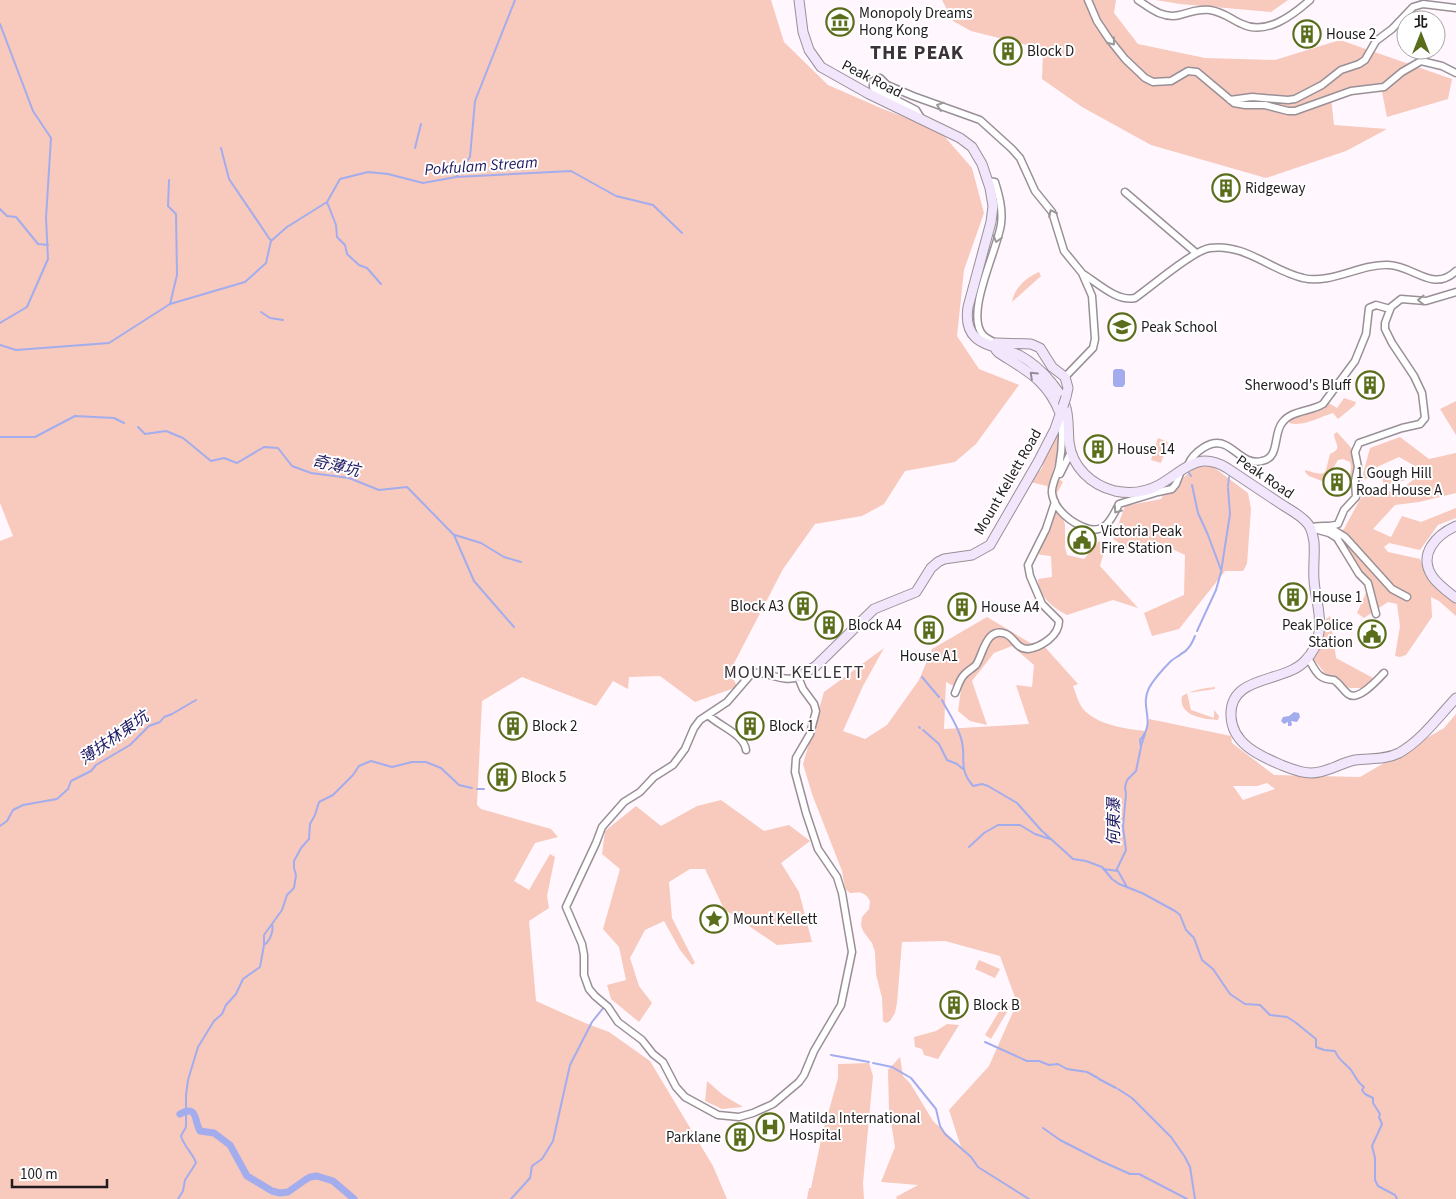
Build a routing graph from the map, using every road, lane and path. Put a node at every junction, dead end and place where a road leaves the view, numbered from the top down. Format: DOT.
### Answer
graph roads {
  1 [pos="799,0"];
  2 [pos="1088,0"];
  3 [pos="1138,0"];
  4 [pos="1310,0"];
  5 [pos="1456,8"];
  6 [pos="1456,73"];
  7 [pos="1230,100"];
  8 [pos="922,120"];
  9 [pos="1125,192"];
  10 [pos="1195,252"];
  11 [pos="1456,271"];
  12 [pos="1082,273"];
  13 [pos="1456,292"];
  14 [pos="1390,310"];
  15 [pos="996,346"];
  16 [pos="1065,377"];
  17 [pos="1061,410"];
  18 [pos="1071,452"];
  19 [pos="1185,467"];
  20 [pos="1053,486"];
  21 [pos="1056,502"];
  22 [pos="1328,526"];
  23 [pos="1456,526"];
  24 [pos="1310,528"];
  25 [pos="1407,597"];
  26 [pos="1456,598"];
  27 [pos="1376,614"];
  28 [pos="1308,658"];
  29 [pos="1384,673"];
  30 [pos="798,677"];
  31 [pos="955,693"];
  32 [pos="1456,698"];
  33 [pos="708,715"];
  34 [pos="746,750"];
  1 -- 8 [label="main road, Peak Road"];
  2 -- 7 [label="street, one-way"];
  3 -- 4 [label="street"];
  5 -- 7 [label="street"];
  6 -- 7 [label="street"];
  12 -- 8 [label="street, Peak Road, one-way"];
  8 -- 15 [label="main road, Peak Road"];
  9 -- 10 [label="street"];
  10 -- 11 [label="street"];
  10 -- 12 [label="street"];
  12 -- 16 [label="street"];
  13 -- 14 [label="street, one-way"];
  14 -- 19 [label="street"];
  14 -- 22 [label="street"];
  15 -- 16 [label="main road"];
  17 -- 15 [label="main road, one-way"];
  15 -- 18 [label="main road, Peak Road"];
  16 -- 17 [label="main road, Mount Kellett Road, bridge"];
  17 -- 20 [label="street"];
  17 -- 30 [label="main road, Mount Kellett Road"];
  18 -- 19 [label="main road, Peak Road"];
  18 -- 20 [label="street"];
  19 -- 21 [label="street, one-way"];
  19 -- 24 [label="main road, Peak Road"];
  20 -- 21 [label="street"];
  21 -- 31 [label="street"];
  22 -- 24 [label="street"];
  22 -- 25 [label="street"];
  23 -- 26 [label="main road"];
  24 -- 27 [label="street"];
  24 -- 28 [label="main road"];
  28 -- 29 [label="street"];
  28 -- 32 [label="main road"];
  30 -- 33 [label="street"];
  30 -- 33 [label="street"];
  33 -- 34 [label="street"];
}
